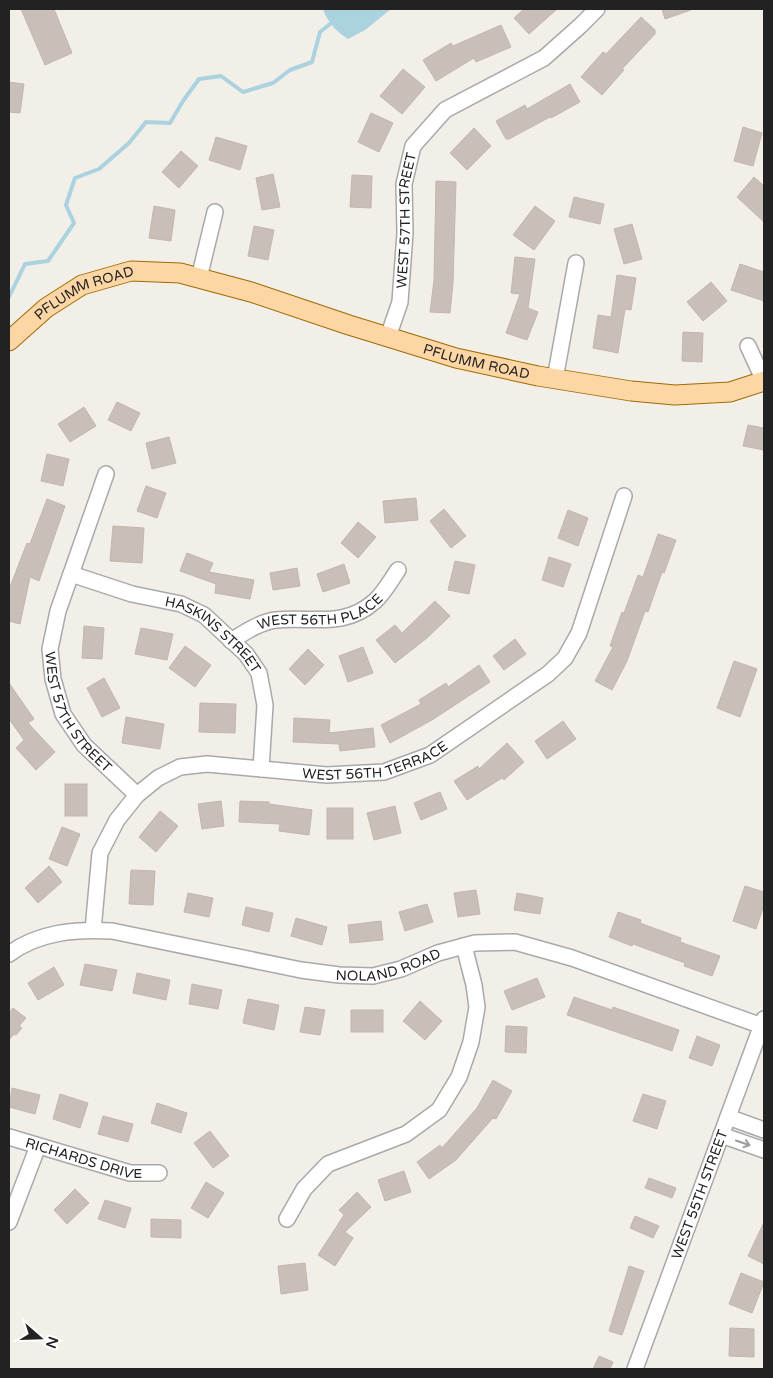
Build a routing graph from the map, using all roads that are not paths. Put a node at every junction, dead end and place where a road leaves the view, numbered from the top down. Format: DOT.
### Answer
graph roads {
  1 [pos="597,9"];
  2 [pos="215,212"];
  3 [pos="576,263"];
  4 [pos="199,278"];
  5 [pos="388,337"];
  6 [pos="9,341"];
  7 [pos="748,346"];
  8 [pos="555,379"];
  9 [pos="764,381"];
  10 [pos="106,474"];
  11 [pos="624,496"];
  12 [pos="398,570"];
  13 [pos="71,574"];
  14 [pos="231,641"];
  15 [pos="261,769"];
  16 [pos="137,795"];
  17 [pos="93,930"];
  18 [pos="464,946"];
  19 [pos="9,954"];
  20 [pos="763,1022"];
  21 [pos="728,1117"];
  22 [pos="764,1130"];
  23 [pos="9,1136"];
  24 [pos="721,1136"];
  25 [pos="38,1146"];
  26 [pos="764,1150"];
  27 [pos="159,1173"];
  28 [pos="287,1219"];
  29 [pos="9,1222"];
  30 [pos="636,1369"];
  1 -- 5 [label="street, WEST 57TH STREET"];
  2 -- 4 [label="street"];
  3 -- 8 [label="street"];
  4 -- 5 [label="main road, PFLUMM ROAD"];
  4 -- 6 [label="main road, PFLUMM ROAD"];
  5 -- 8 [label="main road, PFLUMM ROAD"];
  7 -- 9 [label="street"];
  8 -- 9 [label="main road, PFLUMM ROAD"];
  10 -- 13 [label="street, WEST 57TH STREET"];
  11 -- 15 [label="street, WEST 56TH TERRACE"];
  12 -- 14 [label="street, WEST 56TH PLACE"];
  13 -- 14 [label="street, HASKINS STREET"];
  13 -- 16 [label="street, WEST 57TH STREET"];
  14 -- 15 [label="street, HASKINS STREET"];
  15 -- 16 [label="street, WEST 56TH TERRACE"];
  16 -- 17 [label="street, WEST 56TH TERRACE"];
  17 -- 18 [label="street, NOLAND ROAD"];
  17 -- 19 [label="street, NOLAND ROAD"];
  18 -- 20 [label="street, NOLAND ROAD"];
  18 -- 28 [label="street"];
  20 -- 21 [label="street, WEST 55TH STREET"];
  21 -- 22 [label="street"];
  21 -- 24 [label="street, WEST 55TH STREET"];
  23 -- 25 [label="street, RICHARDS DRIVE"];
  24 -- 26 [label="street, one-way"];
  24 -- 30 [label="street, WEST 55TH STREET"];
  25 -- 27 [label="street, RICHARDS DRIVE"];
  25 -- 29 [label="street"];
}
